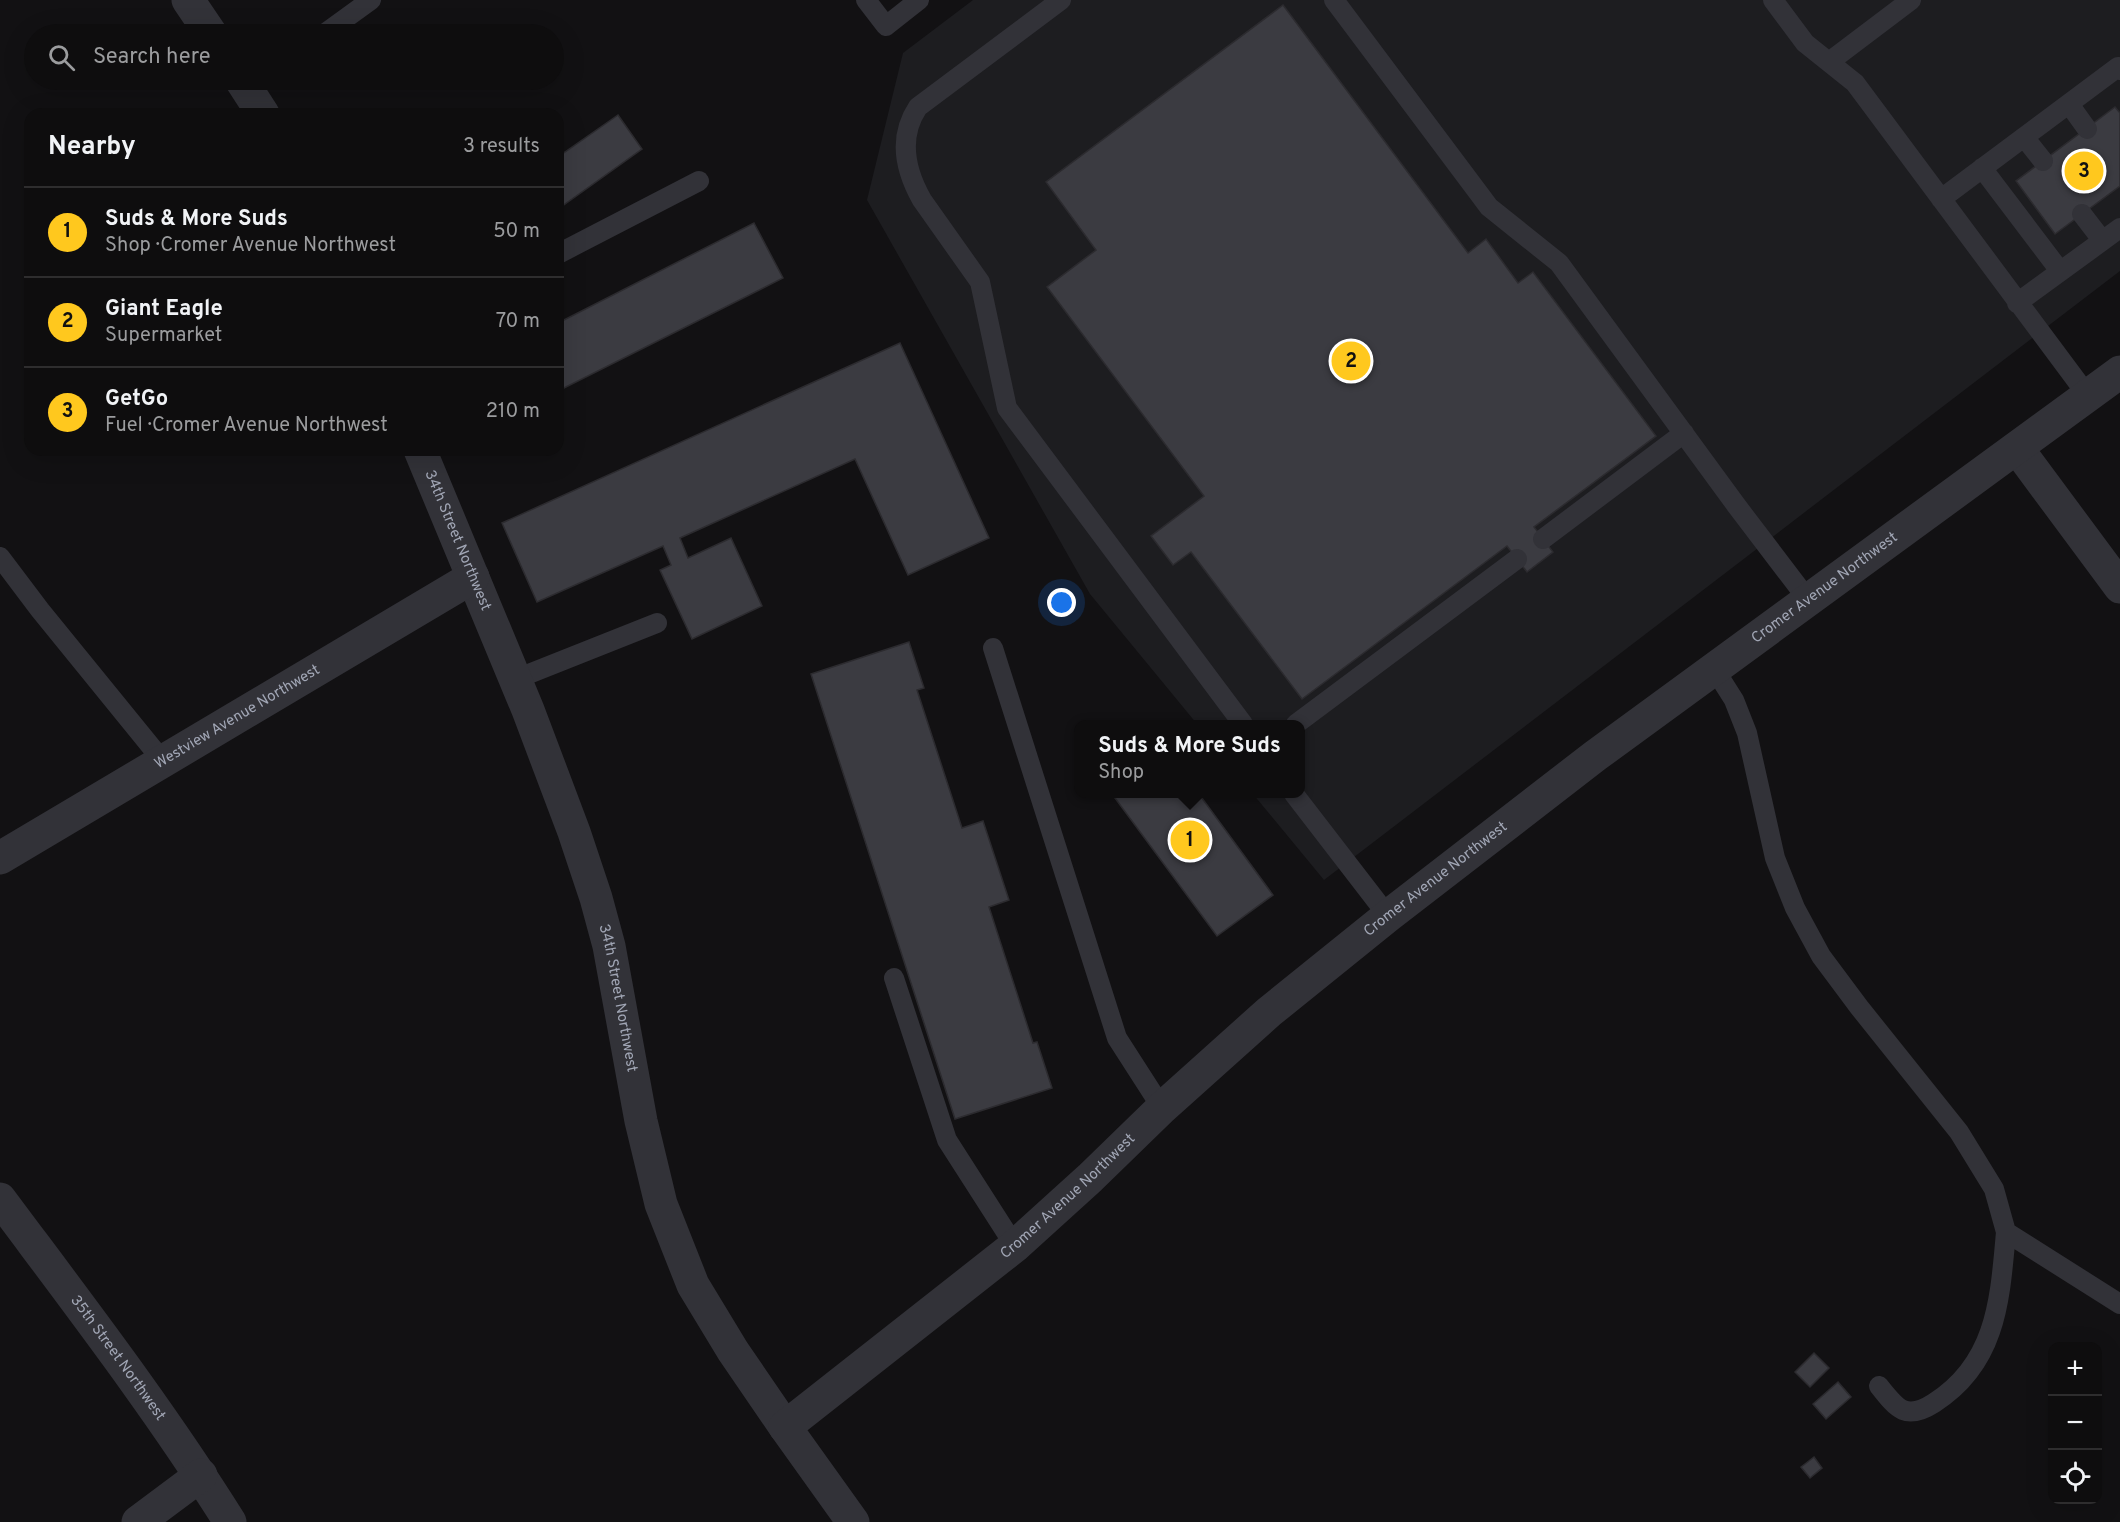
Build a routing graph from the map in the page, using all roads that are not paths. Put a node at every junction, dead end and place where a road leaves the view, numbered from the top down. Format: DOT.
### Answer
graph roads {
  1 [pos="188,0"];
  2 [pos="371,0"];
  3 [pos="866,0"];
  4 [pos="919,0"];
  5 [pos="1061,0"];
  6 [pos="1334,0"];
  7 [pos="1773,0"];
  8 [pos="1911,0"];
  9 [pos="204,24"];
  10 [pos="338,24"];
  11 [pos="1829,62"];
  12 [pos="2120,70"];
  13 [pos="2068,104"];
  14 [pos="2087,129"];
  15 [pos="2024,137"];
  16 [pos="2043,161"];
  17 [pos="1982,168"];
  18 [pos="699,181"];
  19 [pos="1941,199"];
  20 [pos="2082,214"];
  21 [pos="2120,228"];
  22 [pos="2102,240"];
  23 [pos="564,251"];
  24 [pos="2060,272"];
  25 [pos="2017,303"];
  26 [pos="2120,372"];
  27 [pos="2088,396"];
  28 [pos="1684,434"];
  29 [pos="2017,448"];
  30 [pos="423,456"];
  31 [pos="1543,540"];
  32 [pos="0,557"];
  33 [pos="1517,559"];
  34 [pos="473,577"];
  35 [pos="2120,587"];
  36 [pos="1809,601"];
  37 [pos="657,623"];
  38 [pos="993,648"];
  39 [pos="1715,670"];
  40 [pos="516,679"];
  41 [pos="1240,720"];
  42 [pos="1301,720"];
  43 [pos="162,760"];
  44 [pos="1297,798"];
  45 [pos="4,848"];
  46 [pos="1388,916"];
  47 [pos="894,978"];
  48 [pos="1162,1108"];
  49 [pos="0,1199"];
  50 [pos="2006,1232"];
  51 [pos="1015,1246"];
  52 [pos="2120,1304"];
  53 [pos="1879,1386"];
  54 [pos="785,1427"];
  55 [pos="201,1475"];
  56 [pos="138,1522"];
  57 [pos="230,1522"];
  58 [pos="854,1522"];
  1 -- 9 [label="street"];
  2 -- 10 [label="lane"];
  3 -- 4 [label="lane"];
  5 -- 41 [label="lane"];
  6 -- 28 [label="lane"];
  7 -- 11 [label="lane"];
  8 -- 11 [label="lane"];
  11 -- 19 [label="lane"];
  12 -- 13 [label="lane"];
  13 -- 14 [label="lane"];
  13 -- 15 [label="lane"];
  15 -- 16 [label="lane"];
  15 -- 17 [label="lane"];
  17 -- 19 [label="lane"];
  17 -- 24 [label="lane"];
  18 -- 23 [label="lane"];
  19 -- 25 [label="lane"];
  20 -- 22 [label="lane"];
  21 -- 22 [label="lane"];
  22 -- 24 [label="lane"];
  24 -- 25 [label="lane"];
  25 -- 27 [label="lane"];
  26 -- 27 [label="street, Cromer Avenue Northwest"];
  27 -- 29 [label="street, Cromer Avenue Northwest"];
  28 -- 31 [label="lane"];
  28 -- 36 [label="lane"];
  29 -- 35 [label="street"];
  29 -- 36 [label="street, Cromer Avenue Northwest"];
  30 -- 34 [label="street, 34th Street Northwest"];
  32 -- 43 [label="lane"];
  33 -- 42 [label="lane"];
  34 -- 40 [label="street, 34th Street Northwest"];
  34 -- 43 [label="street, Westview Avenue Northwest"];
  36 -- 39 [label="street, Cromer Avenue Northwest"];
  37 -- 40 [label="lane"];
  38 -- 48 [label="lane"];
  39 -- 46 [label="street, Cromer Avenue Northwest"];
  39 -- 50 [label="lane"];
  40 -- 54 [label="street, 34th Street Northwest"];
  43 -- 45 [label="street, Westview Avenue Northwest"];
  44 -- 46 [label="lane"];
  46 -- 48 [label="street, Cromer Avenue Northwest"];
  47 -- 51 [label="lane"];
  48 -- 51 [label="street, Cromer Avenue Northwest"];
  49 -- 55 [label="street, 35th Street Northwest"];
  50 -- 52 [label="lane"];
  50 -- 53 [label="lane"];
  51 -- 54 [label="street, Cromer Avenue Northwest"];
  54 -- 58 [label="street, 34th Street Northwest"];
  55 -- 56 [label="street"];
  55 -- 57 [label="street, 35th Street Northwest"];
}
